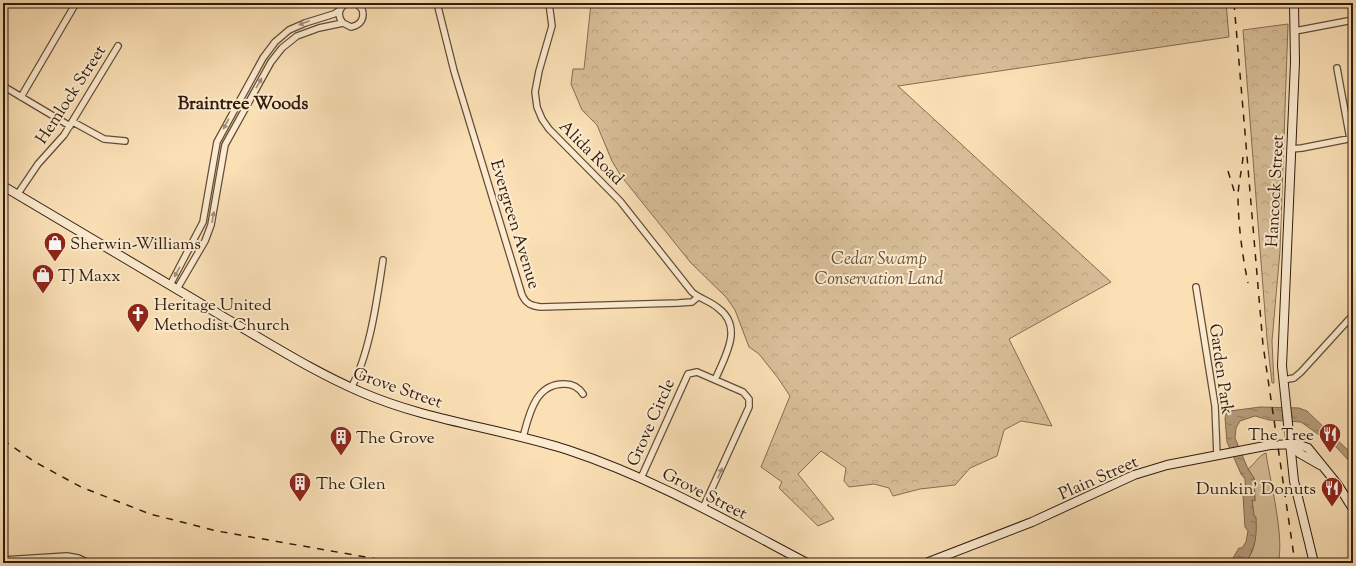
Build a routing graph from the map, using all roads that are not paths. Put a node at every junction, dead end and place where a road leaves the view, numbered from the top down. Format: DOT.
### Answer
graph roads {
  1 [pos="76,3"];
  2 [pos="347,3"];
  3 [pos="356,3"];
  4 [pos="437,3"];
  5 [pos="549,3"];
  6 [pos="1294,3"];
  7 [pos="340,10"];
  8 [pos="1353,20"];
  9 [pos="343,24"];
  10 [pos="1295,31"];
  11 [pos="118,46"];
  12 [pos="1337,68"];
  13 [pos="3,86"];
  14 [pos="242,95"];
  15 [pos="21,97"];
  16 [pos="250,100"];
  17 [pos="72,124"];
  18 [pos="1352,138"];
  19 [pos="125,141"];
  20 [pos="1291,149"];
  21 [pos="210,180"];
  22 [pos="218,182"];
  23 [pos="3,186"];
  24 [pos="17,195"];
  25 [pos="383,260"];
  26 [pos="170,285"];
  27 [pos="1196,287"];
  28 [pos="177,289"];
  29 [pos="698,297"];
  30 [pos="1353,315"];
  31 [pos="715,380"];
  32 [pos="1283,380"];
  33 [pos="351,388"];
  34 [pos="583,394"];
  35 [pos="523,437"];
  36 [pos="1290,444"];
  37 [pos="1217,455"];
  38 [pos="641,478"];
  39 [pos="703,508"];
  40 [pos="1353,509"];
  41 [pos="3,560"];
  42 [pos="16,561"];
  43 [pos="89,563"];
  44 [pos="808,563"];
  45 [pos="926,563"];
  46 [pos="1314,563"];
  1 -- 15 [label="street"];
  2 -- 7 [label="street"];
  3 -- 9 [label="street"];
  4 -- 29 [label="street, Evergreen Avenue"];
  5 -- 29 [label="street, Alida Road"];
  6 -- 10 [label="main road, Hancock Street"];
  7 -- 9 [label="street"];
  7 -- 14 [label="street, one-way"];
  8 -- 10 [label="street"];
  16 -- 9 [label="street, one-way"];
  10 -- 20 [label="main road, Hancock Street"];
  11 -- 17 [label="street, Hemlock Street"];
  12 -- 18 [label="street"];
  13 -- 15 [label="street"];
  14 -- 16 [label="street"];
  14 -- 21 [label="street, one-way"];
  15 -- 17 [label="street"];
  16 -- 22 [label="street"];
  17 -- 19 [label="street"];
  17 -- 24 [label="street, Hemlock Street"];
  18 -- 20 [label="street"];
  20 -- 32 [label="main road, Hancock Street"];
  21 -- 22 [label="street"];
  21 -- 26 [label="street, one-way"];
  28 -- 22 [label="street, one-way"];
  23 -- 24 [label="main road, Grove Street"];
  24 -- 26 [label="main road, Grove Street"];
  25 -- 33 [label="street"];
  26 -- 28 [label="main road, Grove Street"];
  27 -- 37 [label="street, Garden Park"];
  28 -- 33 [label="main road, Grove Street"];
  29 -- 31 [label="street"];
  30 -- 32 [label="street"];
  31 -- 38 [label="street, Grove Circle"];
  39 -- 31 [label="street, Grove Circle, one-way"];
  32 -- 36 [label="main road, Hancock Street"];
  33 -- 35 [label="main road, Grove Street"];
  34 -- 35 [label="street"];
  35 -- 38 [label="main road, Grove Street"];
  36 -- 37 [label="main road, Plain Street"];
  36 -- 40 [label="main road"];
  36 -- 46 [label="main road"];
  37 -- 45 [label="main road, Plain Street"];
  38 -- 39 [label="main road, Grove Street"];
  39 -- 44 [label="main road, Grove Street"];
  41 -- 42 [label="street"];
  42 -- 43 [label="street"];
}
